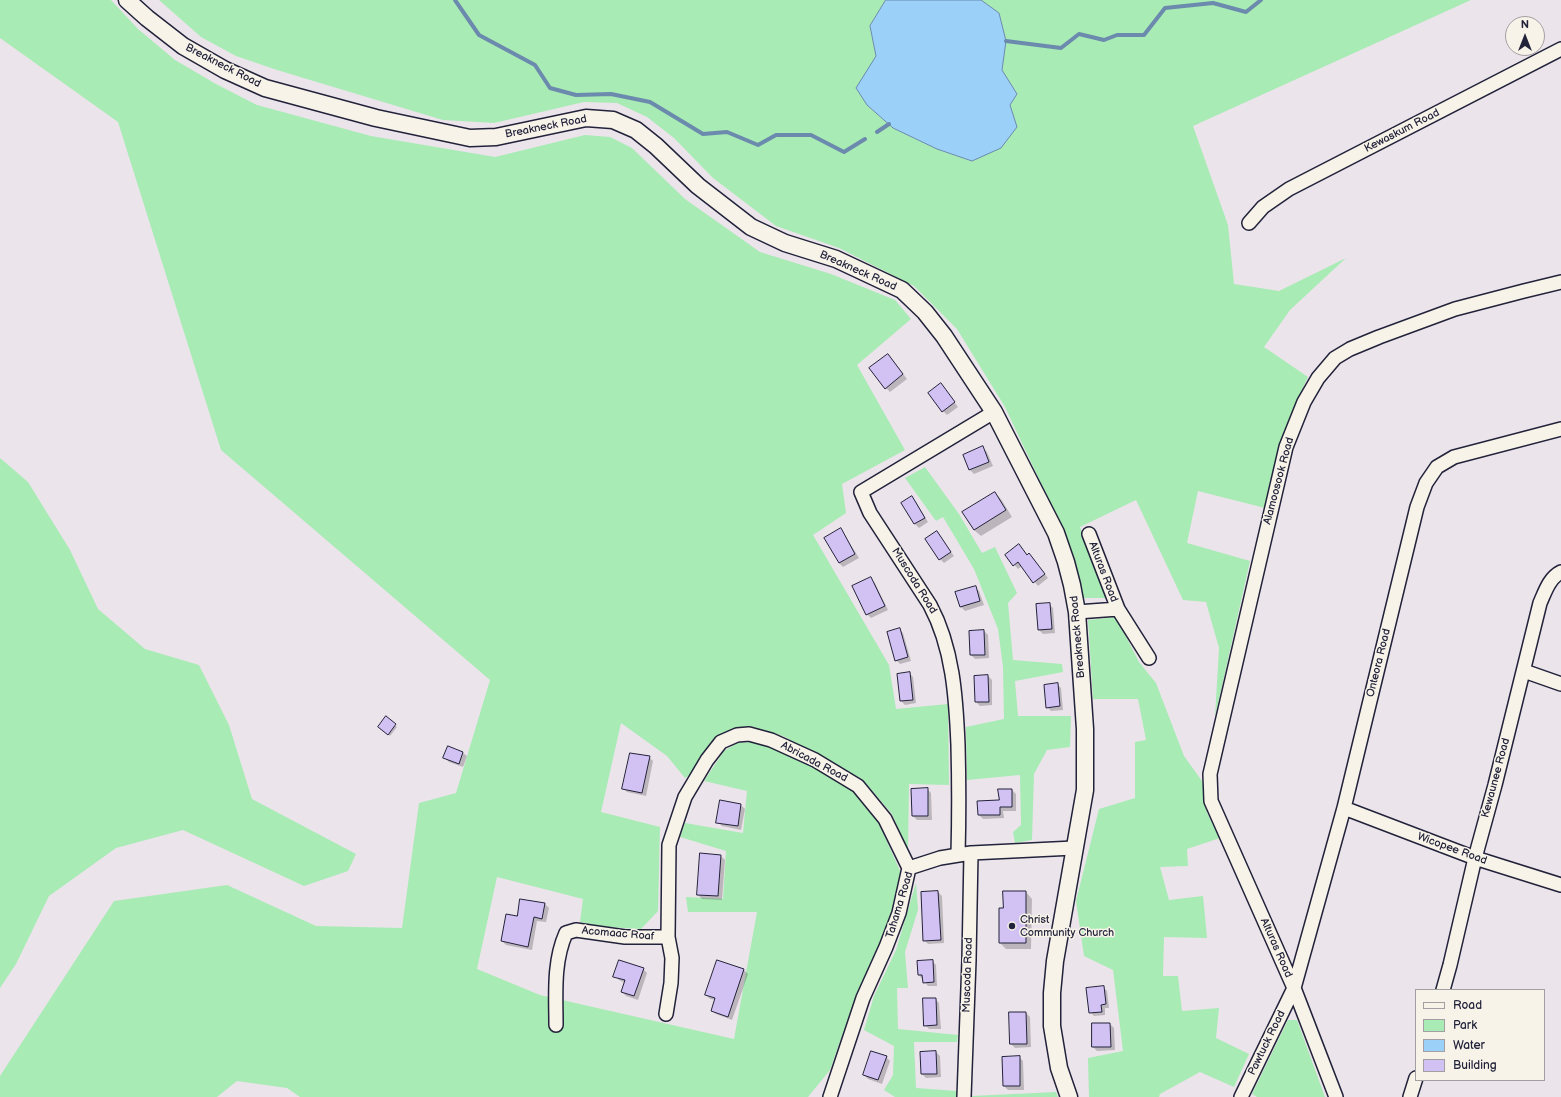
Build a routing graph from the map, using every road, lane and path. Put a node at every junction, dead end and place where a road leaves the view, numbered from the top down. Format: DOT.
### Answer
graph roads {
  1 [pos="127,0"];
  2 [pos="1561,49"];
  3 [pos="1249,223"];
  4 [pos="1561,282"];
  5 [pos="994,412"];
  6 [pos="1561,429"];
  7 [pos="1089,534"];
  8 [pos="1561,572"];
  9 [pos="1118,609"];
  10 [pos="1077,612"];
  11 [pos="1149,658"];
  12 [pos="1524,671"];
  13 [pos="1561,684"];
  14 [pos="1211,801"];
  15 [pos="1344,808"];
  16 [pos="1074,848"];
  17 [pos="971,853"];
  18 [pos="958,855"];
  19 [pos="1475,858"];
  20 [pos="909,868"];
  21 [pos="1561,885"];
  22 [pos="668,937"];
  23 [pos="1294,988"];
  24 [pos="1443,989"];
  25 [pos="666,1014"];
  26 [pos="556,1025"];
  27 [pos="1415,1081"];
  28 [pos="830,1097"];
  29 [pos="964,1097"];
  30 [pos="1069,1097"];
  31 [pos="1241,1097"];
  32 [pos="1336,1097"];
  33 [pos="1410,1097"];
  1 -- 5 [label="street, Breakneck Road"];
  2 -- 3 [label="street, Kewaskum Road"];
  4 -- 14 [label="street, Alamoosook Road"];
  5 -- 10 [label="street, Breakneck Road"];
  5 -- 18 [label="street, Muscoda Road"];
  6 -- 15 [label="street, Onteora Road"];
  7 -- 9 [label="street, Alturas Road"];
  8 -- 12 [label="street, Kewaunee Road"];
  9 -- 10 [label="street, Alturas Road"];
  9 -- 11 [label="street, Alturas Road"];
  10 -- 16 [label="street, Breakneck Road"];
  12 -- 13 [label="street"];
  12 -- 19 [label="street, Kewaunee Road"];
  14 -- 23 [label="street, Alturas Road"];
  15 -- 19 [label="street, Wicopee Road"];
  15 -- 23 [label="street, Onteora Road"];
  16 -- 17 [label="street, Tahama Road"];
  16 -- 30 [label="street, Breakneck Road"];
  17 -- 18 [label="street, Tahama Road"];
  17 -- 29 [label="street, Muscoda Road"];
  18 -- 20 [label="street, Tahama Road"];
  19 -- 21 [label="street, Wicopee Road"];
  19 -- 24 [label="street, Kewaunee Road"];
  20 -- 22 [label="street, Abricada Road"];
  20 -- 28 [label="street, Tahama Road"];
  22 -- 25 [label="street, Abricada Road"];
  22 -- 26 [label="street, Acomaac Roaf"];
  23 -- 31 [label="street, Pawtuck Road"];
  23 -- 32 [label="street, Alturas Road"];
  27 -- 33 [label="street"];
}
